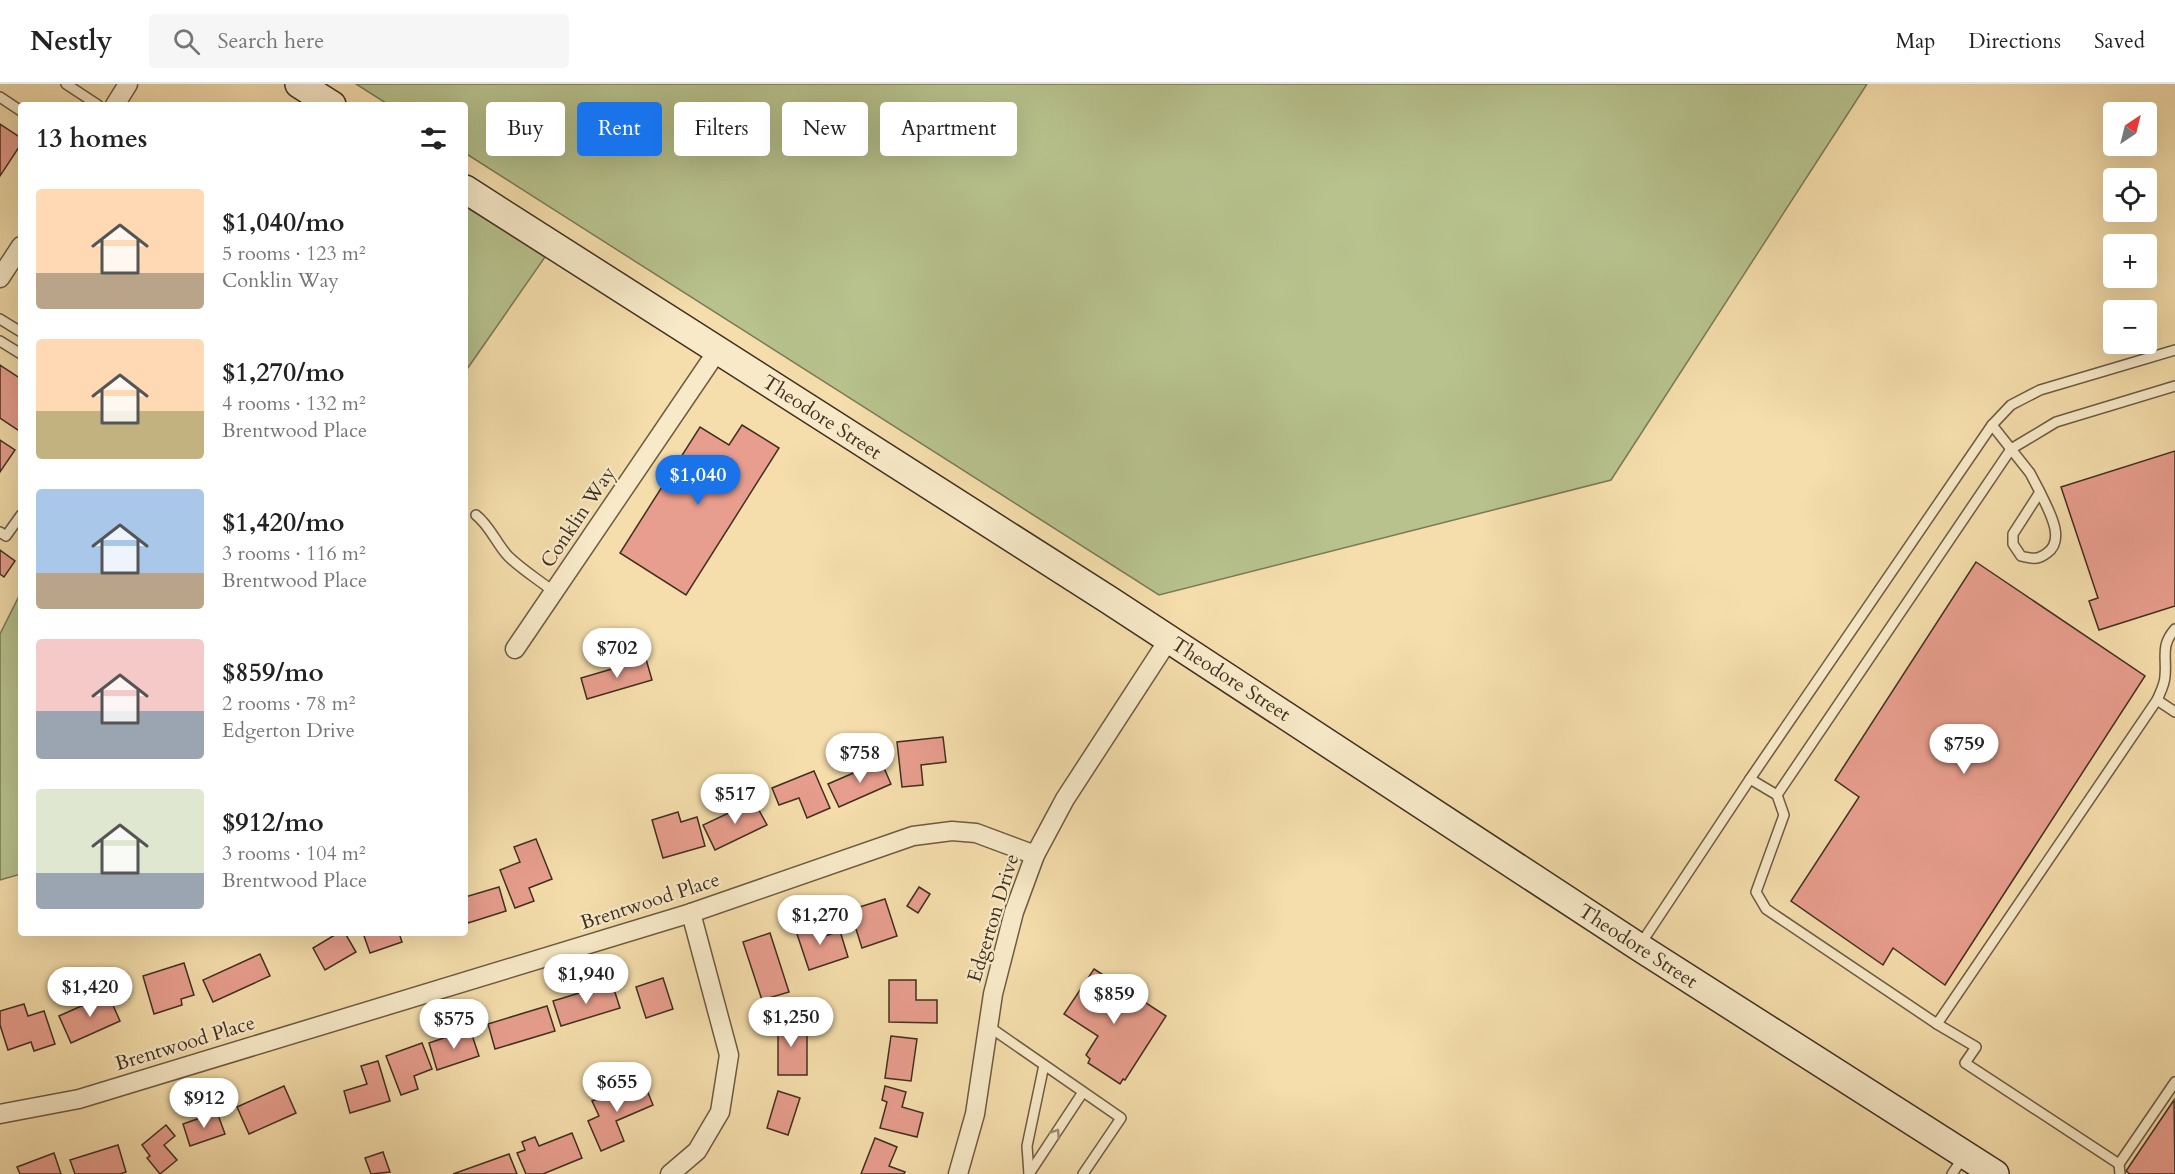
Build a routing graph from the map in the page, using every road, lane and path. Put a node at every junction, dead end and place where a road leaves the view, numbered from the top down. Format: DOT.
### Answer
graph roads {
  1 [pos="66,84"];
  2 [pos="128,84"];
  3 [pos="299,84"];
  4 [pos="0,97"];
  5 [pos="93,102"];
  6 [pos="116,102"];
  7 [pos="327,102"];
  8 [pos="18,109"];
  9 [pos="468,191"];
  10 [pos="18,251"];
  11 [pos="0,278"];
  12 [pos="0,319"];
  13 [pos="18,330"];
  14 [pos="0,341"];
  15 [pos="718,350"];
  16 [pos="2175,350"];
  17 [pos="18,352"];
  18 [pos="2175,386"];
  19 [pos="1992,425"];
  20 [pos="2011,449"];
  21 [pos="2040,492"];
  22 [pos="476,515"];
  23 [pos="18,519"];
  24 [pos="0,532"];
  25 [pos="554,592"];
  26 [pos="2175,629"];
  27 [pos="1169,639"];
  28 [pos="515,649"];
  29 [pos="2157,700"];
  30 [pos="2175,712"];
  31 [pos="1750,779"];
  32 [pos="1777,795"];
  33 [pos="1035,855"];
  34 [pos="691,913"];
  35 [pos="1639,947"];
  36 [pos="1937,1024"];
  37 [pos="988,1026"];
  38 [pos="1044,1065"];
  39 [pos="2175,1082"];
  40 [pos="1083,1092"];
  41 [pos="0,1114"];
  42 [pos="1958,1165"];
  43 [pos="2120,1169"];
  44 [pos="670,1174"];
  45 [pos="958,1174"];
  46 [pos="1029,1174"];
  47 [pos="1083,1174"];
  48 [pos="1995,1174"];
  1 -- 5 [label="lane"];
  2 -- 6 [label="street"];
  3 -- 7 [label="street"];
  4 -- 8 [label="lane"];
  9 -- 15 [label="street, Theodore Street"];
  10 -- 11 [label="street"];
  12 -- 13 [label="lane"];
  14 -- 17 [label="lane"];
  15 -- 25 [label="street, Conklin Way"];
  15 -- 27 [label="street, Theodore Street"];
  16 -- 19 [label="lane"];
  18 -- 20 [label="lane"];
  19 -- 20 [label="lane"];
  19 -- 31 [label="lane"];
  20 -- 21 [label="lane"];
  20 -- 32 [label="lane"];
  21 -- 21 [label="lane"];
  22 -- 25 [label="lane"];
  23 -- 24 [label="lane"];
  25 -- 28 [label="street, Conklin Way"];
  26 -- 29 [label="lane"];
  27 -- 33 [label="street, Edgerton Drive"];
  27 -- 35 [label="street, Theodore Street"];
  29 -- 30 [label="lane"];
  29 -- 36 [label="lane"];
  31 -- 32 [label="lane"];
  31 -- 35 [label="lane"];
  32 -- 36 [label="lane"];
  33 -- 34 [label="street, Brentwood Place"];
  33 -- 37 [label="street, Edgerton Drive"];
  34 -- 41 [label="street, Brentwood Place"];
  34 -- 44 [label="street"];
  35 -- 42 [label="street, Theodore Street"];
  36 -- 43 [label="lane"];
  37 -- 38 [label="lane"];
  37 -- 45 [label="street, Edgerton Drive"];
  38 -- 40 [label="lane"];
  38 -- 46 [label="lane"];
  39 -- 43 [label="lane"];
  46 -- 40 [label="lane, one-way"];
  40 -- 47 [label="lane"];
  42 -- 48 [label="street, Theodore Street"];
}
